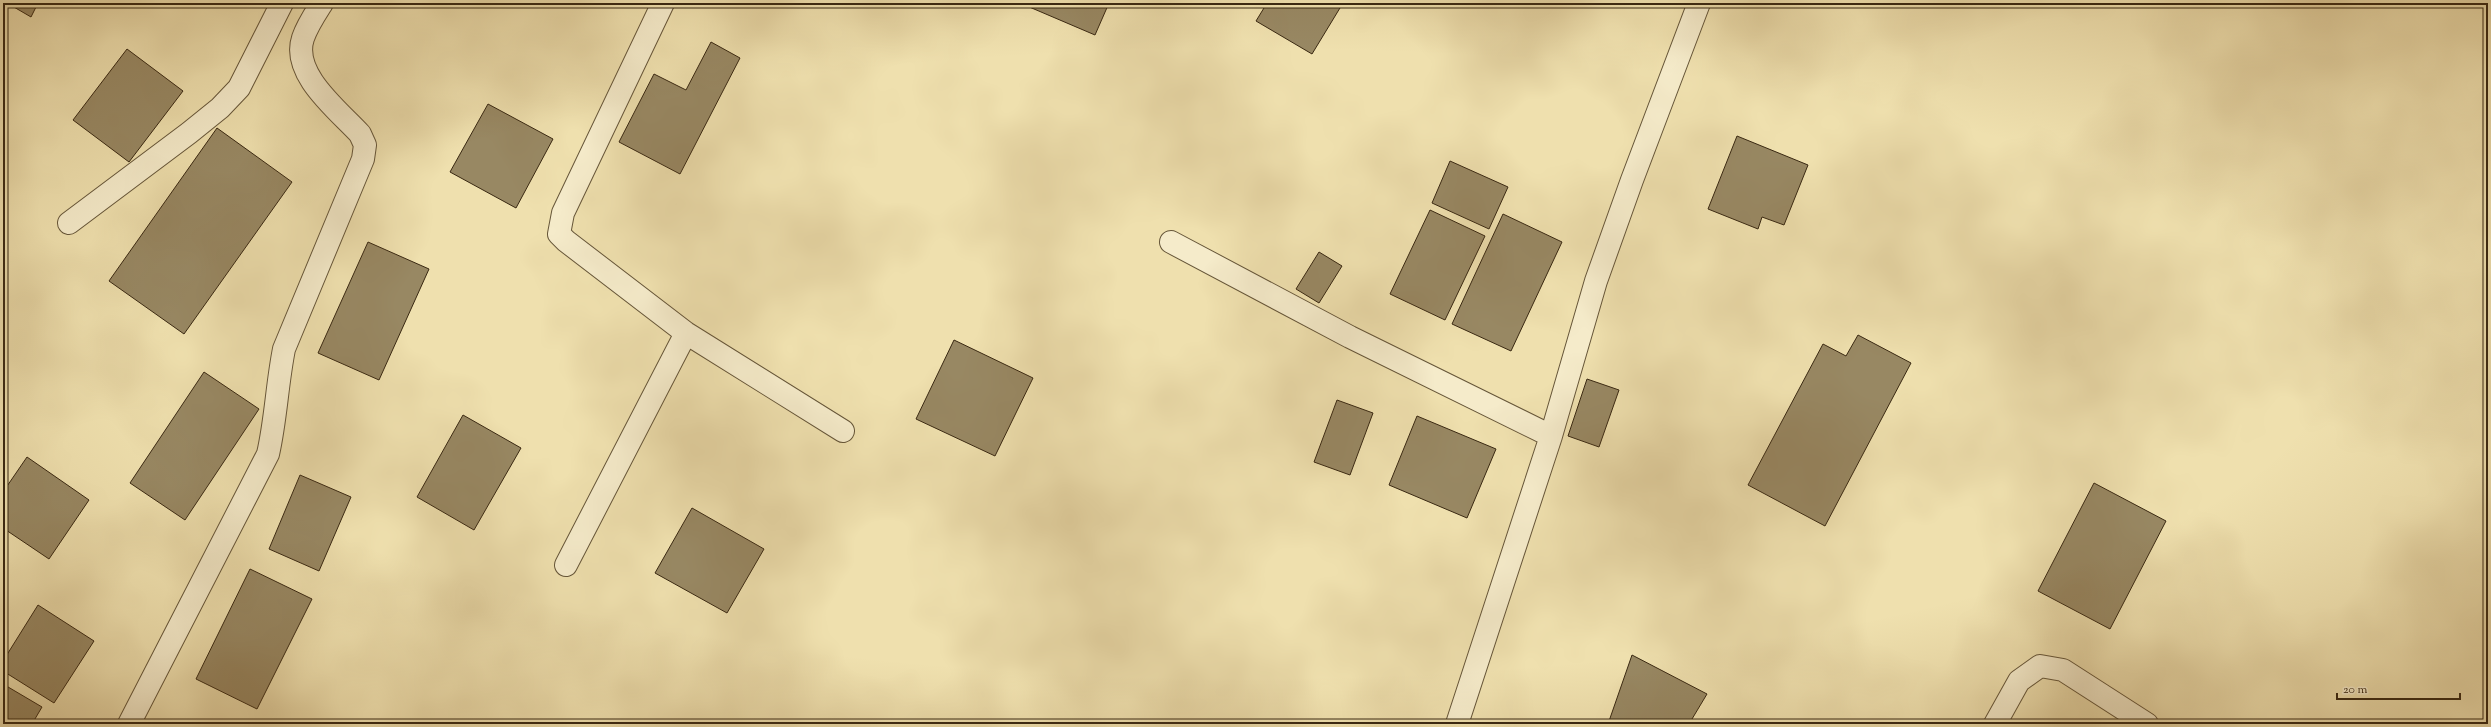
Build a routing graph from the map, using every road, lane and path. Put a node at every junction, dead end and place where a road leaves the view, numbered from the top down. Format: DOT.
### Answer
graph roads {
  1 [pos="282,3"];
  2 [pos="322,3"];
  3 [pos="663,3"];
  4 [pos="1699,3"];
  5 [pos="69,223"];
  6 [pos="1171,242"];
  7 [pos="686,333"];
  8 [pos="843,430"];
  9 [pos="1551,436"];
  10 [pos="566,565"];
  11 [pos="129,724"];
  12 [pos="1457,724"];
  13 [pos="1995,724"];
  14 [pos="2146,724"];
  1 -- 5 [label="street"];
  2 -- 11 [label="street"];
  3 -- 7 [label="street"];
  4 -- 9 [label="street"];
  6 -- 9 [label="street"];
  7 -- 8 [label="street"];
  7 -- 10 [label="street"];
  9 -- 12 [label="street"];
  13 -- 14 [label="street"];
}
